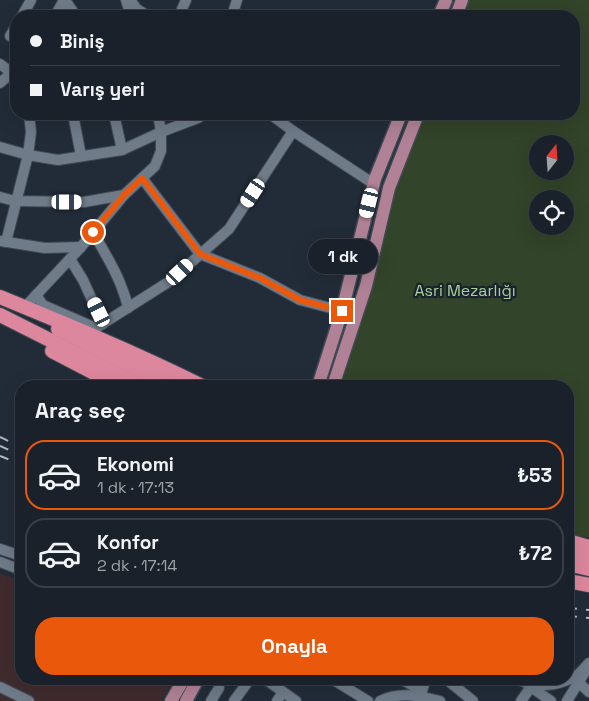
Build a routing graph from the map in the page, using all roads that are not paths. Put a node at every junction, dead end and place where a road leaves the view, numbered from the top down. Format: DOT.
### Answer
graph roads {
  1 [pos="130,0"];
  2 [pos="140,10"];
  3 [pos="30,120"];
  4 [pos="74,120"];
  5 [pos="115,120"];
  6 [pos="159,120"];
  7 [pos="193,120"];
  8 [pos="278,120"];
  9 [pos="399,120"];
  10 [pos="416,120"];
  11 [pos="293,131"];
  12 [pos="160,132"];
  13 [pos="0,147"];
  14 [pos="122,150"];
  15 [pos="28,155"];
  16 [pos="81,156"];
  17 [pos="142,178"];
  18 [pos="374,184"];
  19 [pos="124,195"];
  20 [pos="0,197"];
  21 [pos="15,201"];
  22 [pos="93,232"];
  23 [pos="3,242"];
  24 [pos="81,247"];
  25 [pos="200,254"];
  26 [pos="70,259"];
  27 [pos="36,295"];
  28 [pos="0,298"];
  29 [pos="25,307"];
  30 [pos="128,308"];
  31 [pos="342,311"];
  32 [pos="0,315"];
  33 [pos="0,319"];
  34 [pos="103,324"];
  35 [pos="107,380"];
  36 [pos="129,380"];
  37 [pos="159,380"];
  38 [pos="190,380"];
  39 [pos="320,380"];
  40 [pos="335,380"];
  41 [pos="574,543"];
  42 [pos="589,547"];
  43 [pos="0,549"];
  44 [pos="15,554"];
  45 [pos="574,554"];
  46 [pos="589,557"];
  47 [pos="0,562"];
  48 [pos="574,565"];
  49 [pos="15,568"];
  50 [pos="589,569"];
  51 [pos="574,582"];
  52 [pos="589,585"];
  53 [pos="589,665"];
  54 [pos="574,676"];
  55 [pos="578,682"];
  56 [pos="180,685"];
  57 [pos="195,685"];
  58 [pos="246,685"];
  59 [pos="274,685"];
  60 [pos="342,685"];
  61 [pos="408,685"];
  62 [pos="456,685"];
  63 [pos="525,685"];
  64 [pos="528,685"];
  65 [pos="0,687"];
  66 [pos="219,688"];
  67 [pos="283,692"];
  68 [pos="589,692"];
  69 [pos="420,696"];
  70 [pos="29,701"];
  71 [pos="171,701"];
  72 [pos="186,701"];
  73 [pos="211,701"];
  74 [pos="234,701"];
  75 [pos="277,701"];
  76 [pos="296,701"];
  77 [pos="368,701"];
  78 [pos="380,701"];
  79 [pos="440,701"];
  80 [pos="473,701"];
  81 [pos="521,701"];
  82 [pos="552,701"];
  83 [pos="567,701"];
  1 -- 2 [label="street"];
  3 -- 15 [label="street"];
  4 -- 16 [label="street"];
  5 -- 14 [label="street"];
  6 -- 12 [label="street"];
  7 -- 12 [label="street"];
  8 -- 11 [label="street"];
  9 -- 18 [label="main road"];
  10 -- 40 [label="main road"];
  11 -- 18 [label="street"];
  11 -- 25 [label="street"];
  12 -- 14 [label="street"];
  12 -- 17 [label="street"];
  13 -- 15 [label="street"];
  14 -- 16 [label="street"];
  15 -- 16 [label="street"];
  15 -- 21 [label="street"];
  17 -- 19 [label="street"];
  17 -- 25 [label="street"];
  18 -- 31 [label="main road"];
  19 -- 21 [label="street"];
  19 -- 22 [label="street"];
  20 -- 21 [label="street"];
  21 -- 23 [label="street"];
  22 -- 24 [label="street"];
  22 -- 30 [label="street"];
  23 -- 24 [label="street"];
  24 -- 26 [label="street"];
  25 -- 30 [label="street"];
  25 -- 31 [label="street"];
  26 -- 27 [label="street"];
  26 -- 34 [label="street"];
  27 -- 29 [label="street"];
  27 -- 34 [label="street"];
  28 -- 29 [label="highway"];
  28 -- 37 [label="highway"];
  29 -- 38 [label="highway"];
  30 -- 34 [label="street"];
  31 -- 39 [label="main road"];
  32 -- 36 [label="highway"];
  33 -- 35 [label="highway"];
  41 -- 42 [label="highway"];
  43 -- 44 [label="street"];
  45 -- 46 [label="highway"];
  47 -- 49 [label="street"];
  48 -- 50 [label="highway"];
  51 -- 52 [label="highway"];
  53 -- 54 [label="street"];
  53 -- 55 [label="street"];
  55 -- 68 [label="street"];
  55 -- 83 [label="street"];
  56 -- 71 [label="main road"];
  57 -- 72 [label="main road"];
  58 -- 74 [label="street"];
  59 -- 67 [label="street"];
  60 -- 77 [label="street"];
  61 -- 69 [label="street"];
  62 -- 80 [label="street"];
  63 -- 81 [label="street"];
  64 -- 82 [label="street"];
  65 -- 70 [label="street"];
  66 -- 73 [label="street"];
  67 -- 75 [label="street"];
  67 -- 76 [label="street"];
  69 -- 78 [label="street"];
  69 -- 79 [label="street"];
}
